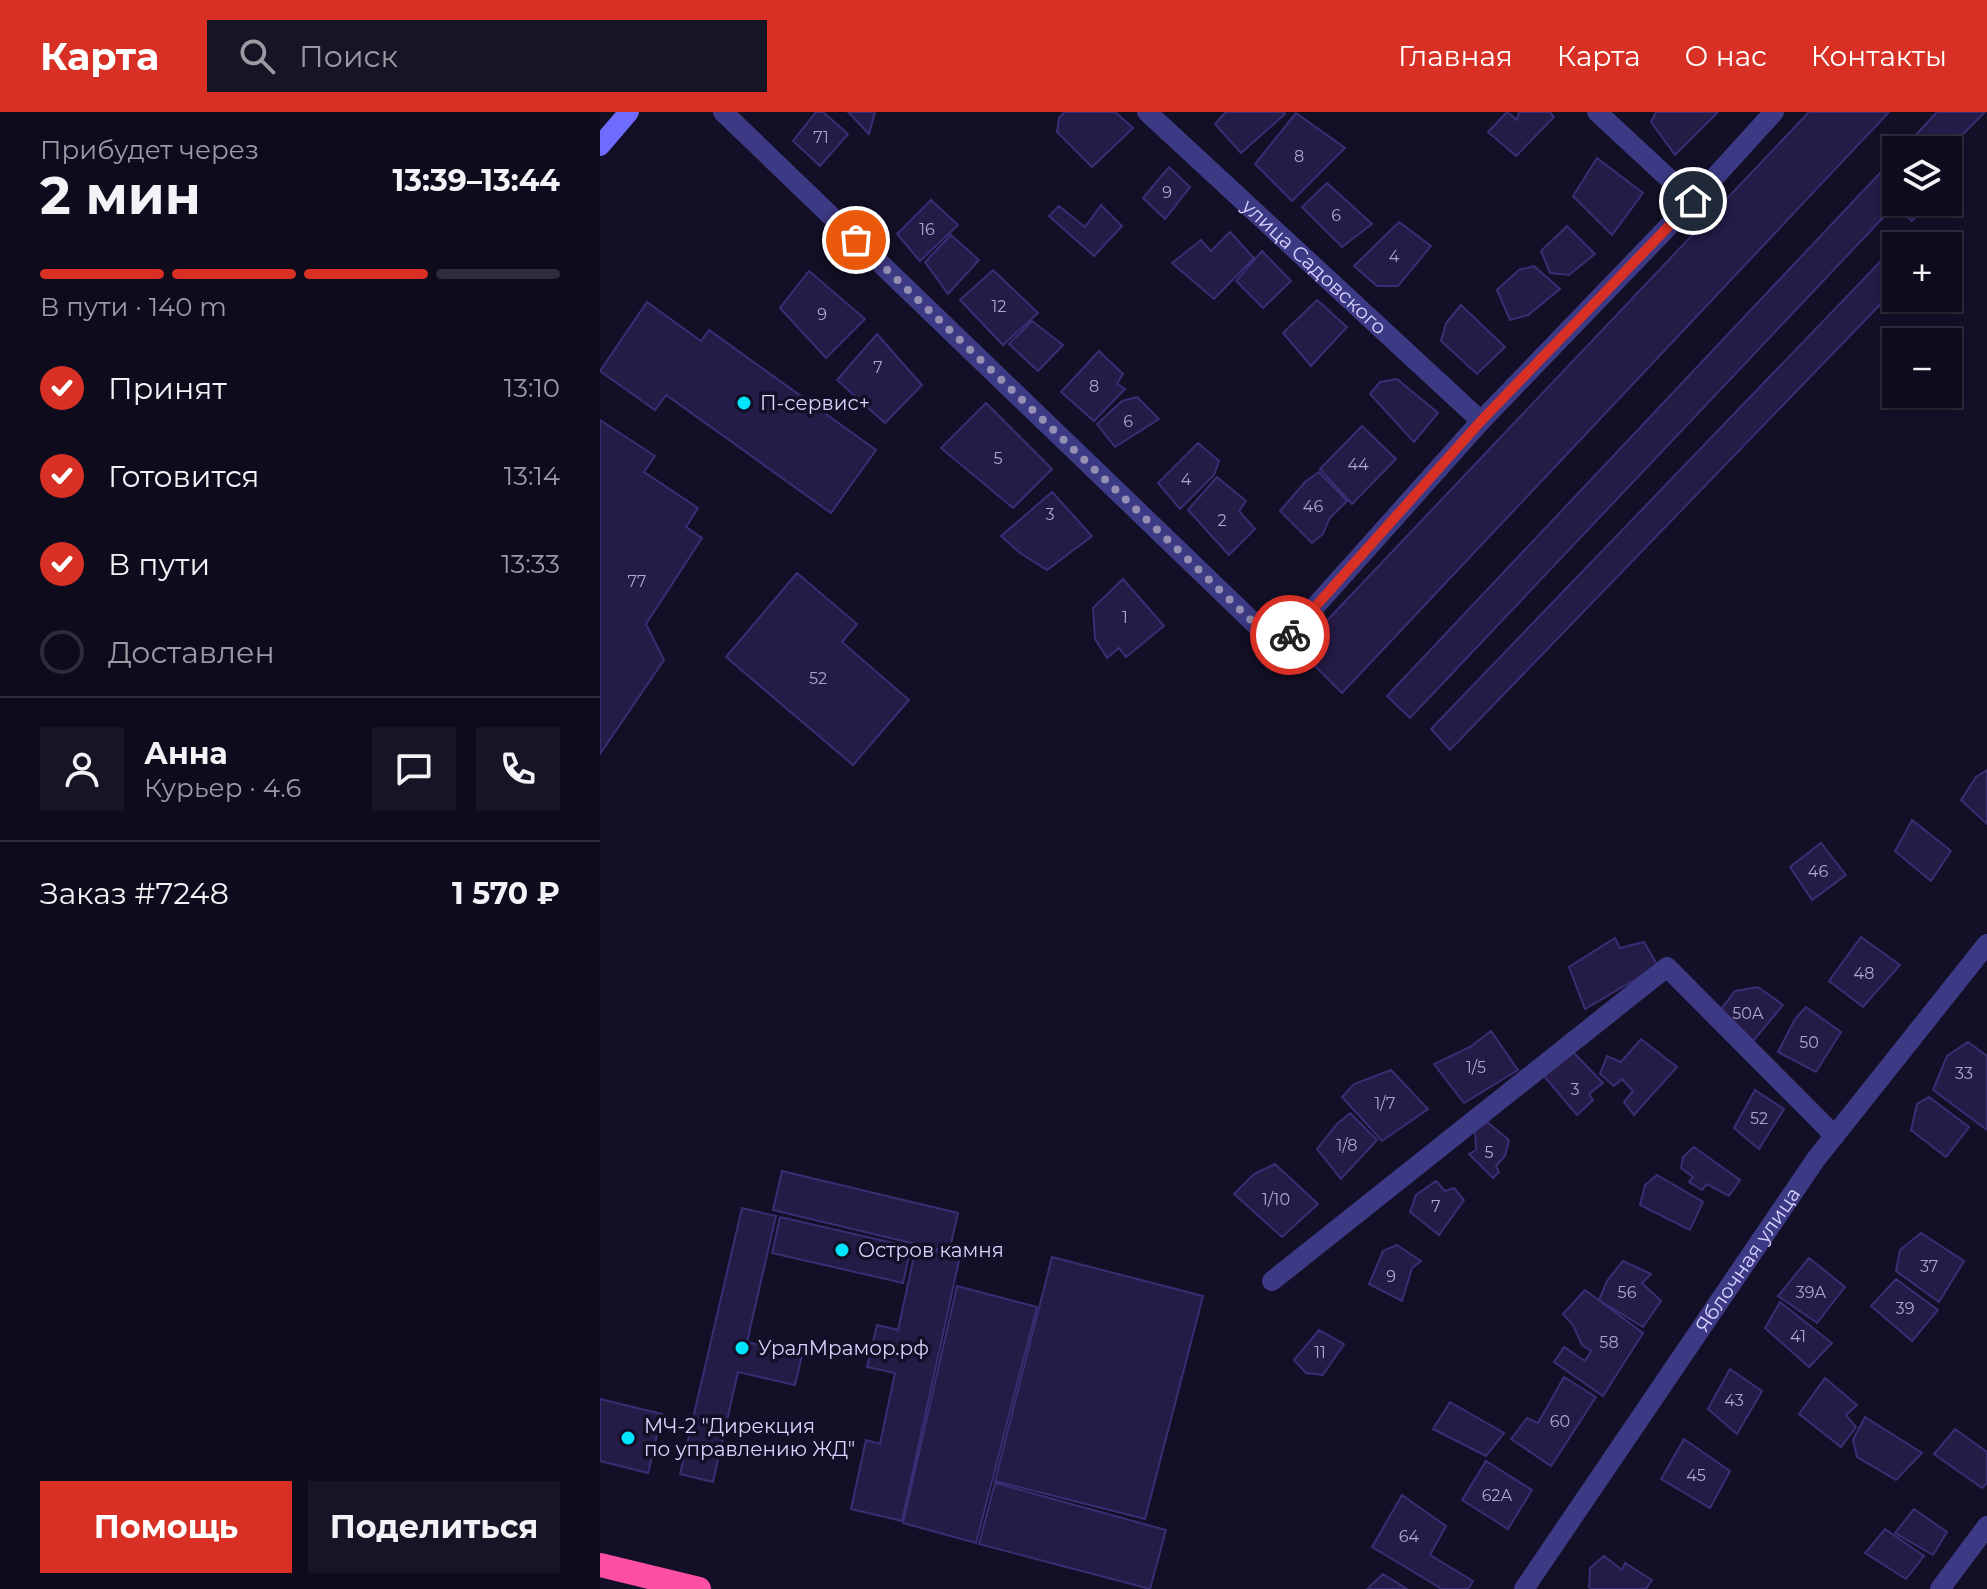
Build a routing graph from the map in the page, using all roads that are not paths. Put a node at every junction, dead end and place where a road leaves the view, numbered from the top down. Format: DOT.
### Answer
graph roads {
  1 [pos="629,112"];
  2 [pos="723,112"];
  3 [pos="1147,112"];
  4 [pos="1597,112"];
  5 [pos="1774,112"];
  6 [pos="600,146"];
  7 [pos="1693,201"];
  8 [pos="1481,421"];
  9 [pos="1987,944"];
  10 [pos="1835,1136"];
  11 [pos="1272,1281"];
  12 [pos="1987,1526"];
  13 [pos="600,1565"];
  14 [pos="699,1589"];
  15 [pos="1524,1589"];
  16 [pos="1940,1589"];
  1 -- 6 [label="main road"];
  2 -- 8 [label="street"];
  3 -- 8 [label="street, улица Садовского"];
  4 -- 7 [label="street"];
  5 -- 7 [label="street"];
  7 -- 8 [label="street"];
  9 -- 10 [label="street, Яблочная улица"];
  10 -- 11 [label="street"];
  10 -- 15 [label="street, Яблочная улица"];
  12 -- 16 [label="street"];
  13 -- 14 [label="highway"];
}
